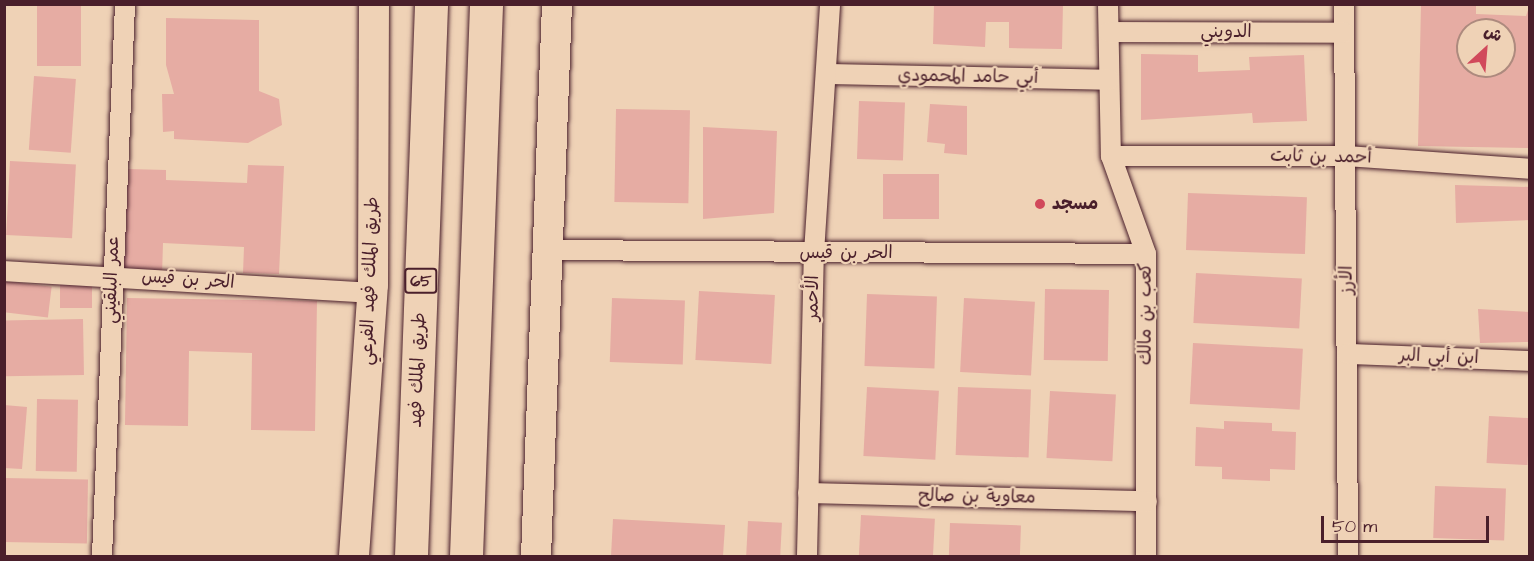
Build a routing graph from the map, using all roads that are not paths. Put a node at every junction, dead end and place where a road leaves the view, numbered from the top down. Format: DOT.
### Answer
graph roads {
  1 [pos="125,4"];
  2 [pos="374,4"];
  3 [pos="431,4"];
  4 [pos="486,4"];
  5 [pos="557,4"];
  6 [pos="830,4"];
  7 [pos="1108,4"];
  8 [pos="1344,4"];
  9 [pos="1109,32"];
  10 [pos="1344,33"];
  11 [pos="827,74"];
  12 [pos="1109,80"];
  13 [pos="1111,156"];
  14 [pos="1346,156"];
  15 [pos="1530,169"];
  16 [pos="546,250"];
  17 [pos="814,253"];
  18 [pos="1146,254"];
  19 [pos="4,271"];
  20 [pos="112,275"];
  21 [pos="372,293"];
  22 [pos="1348,354"];
  23 [pos="1530,361"];
  24 [pos="808,494"];
  25 [pos="1147,501"];
  26 [pos="102,556"];
  27 [pos="354,556"];
  28 [pos="411,556"];
  29 [pos="466,556"];
  30 [pos="536,556"];
  31 [pos="807,556"];
  32 [pos="1146,556"];
  33 [pos="1348,556"];
  1 -- 20 [label="street, عمر البلقيني"];
  2 -- 21 [label="main road, طريق الملك فهد الفرعي"];
  3 -- 28 [label="highway, طريق الملك فهد / 65"];
  4 -- 29 [label="highway"];
  5 -- 16 [label="main road"];
  6 -- 11 [label="street, الأحمر"];
  7 -- 9 [label="street, كعب بن مالك"];
  8 -- 10 [label="street, الأرز"];
  9 -- 10 [label="street, الدويني"];
  9 -- 12 [label="street, كعب بن مالك"];
  10 -- 14 [label="street, الأرز"];
  11 -- 12 [label="street, أبي حامد المحمودي"];
  11 -- 17 [label="street, الأحمر"];
  12 -- 13 [label="street, كعب بن مالك"];
  13 -- 14 [label="street, أحمد بن ثابت"];
  13 -- 18 [label="street, كعب بن مالك"];
  14 -- 15 [label="street, أحمد بن ثابت"];
  14 -- 22 [label="street, الأرز"];
  16 -- 17 [label="street, الحر بن قيس"];
  16 -- 30 [label="main road"];
  17 -- 18 [label="street, الحر بن قيس"];
  17 -- 24 [label="street, الأحمر"];
  18 -- 25 [label="street, كعب بن مالك"];
  19 -- 20 [label="street, الحر بن قيس"];
  20 -- 21 [label="street, الحر بن قيس"];
  20 -- 26 [label="street, عمر البلقيني"];
  21 -- 27 [label="main road, طريق الملك فهد الفرعي"];
  22 -- 23 [label="street, ابن أبي البر"];
  22 -- 33 [label="street, الأرز"];
  24 -- 25 [label="street, معاوية بن صالح"];
  24 -- 31 [label="street, الأحمر"];
  25 -- 32 [label="street, كعب بن مالك"];
}
